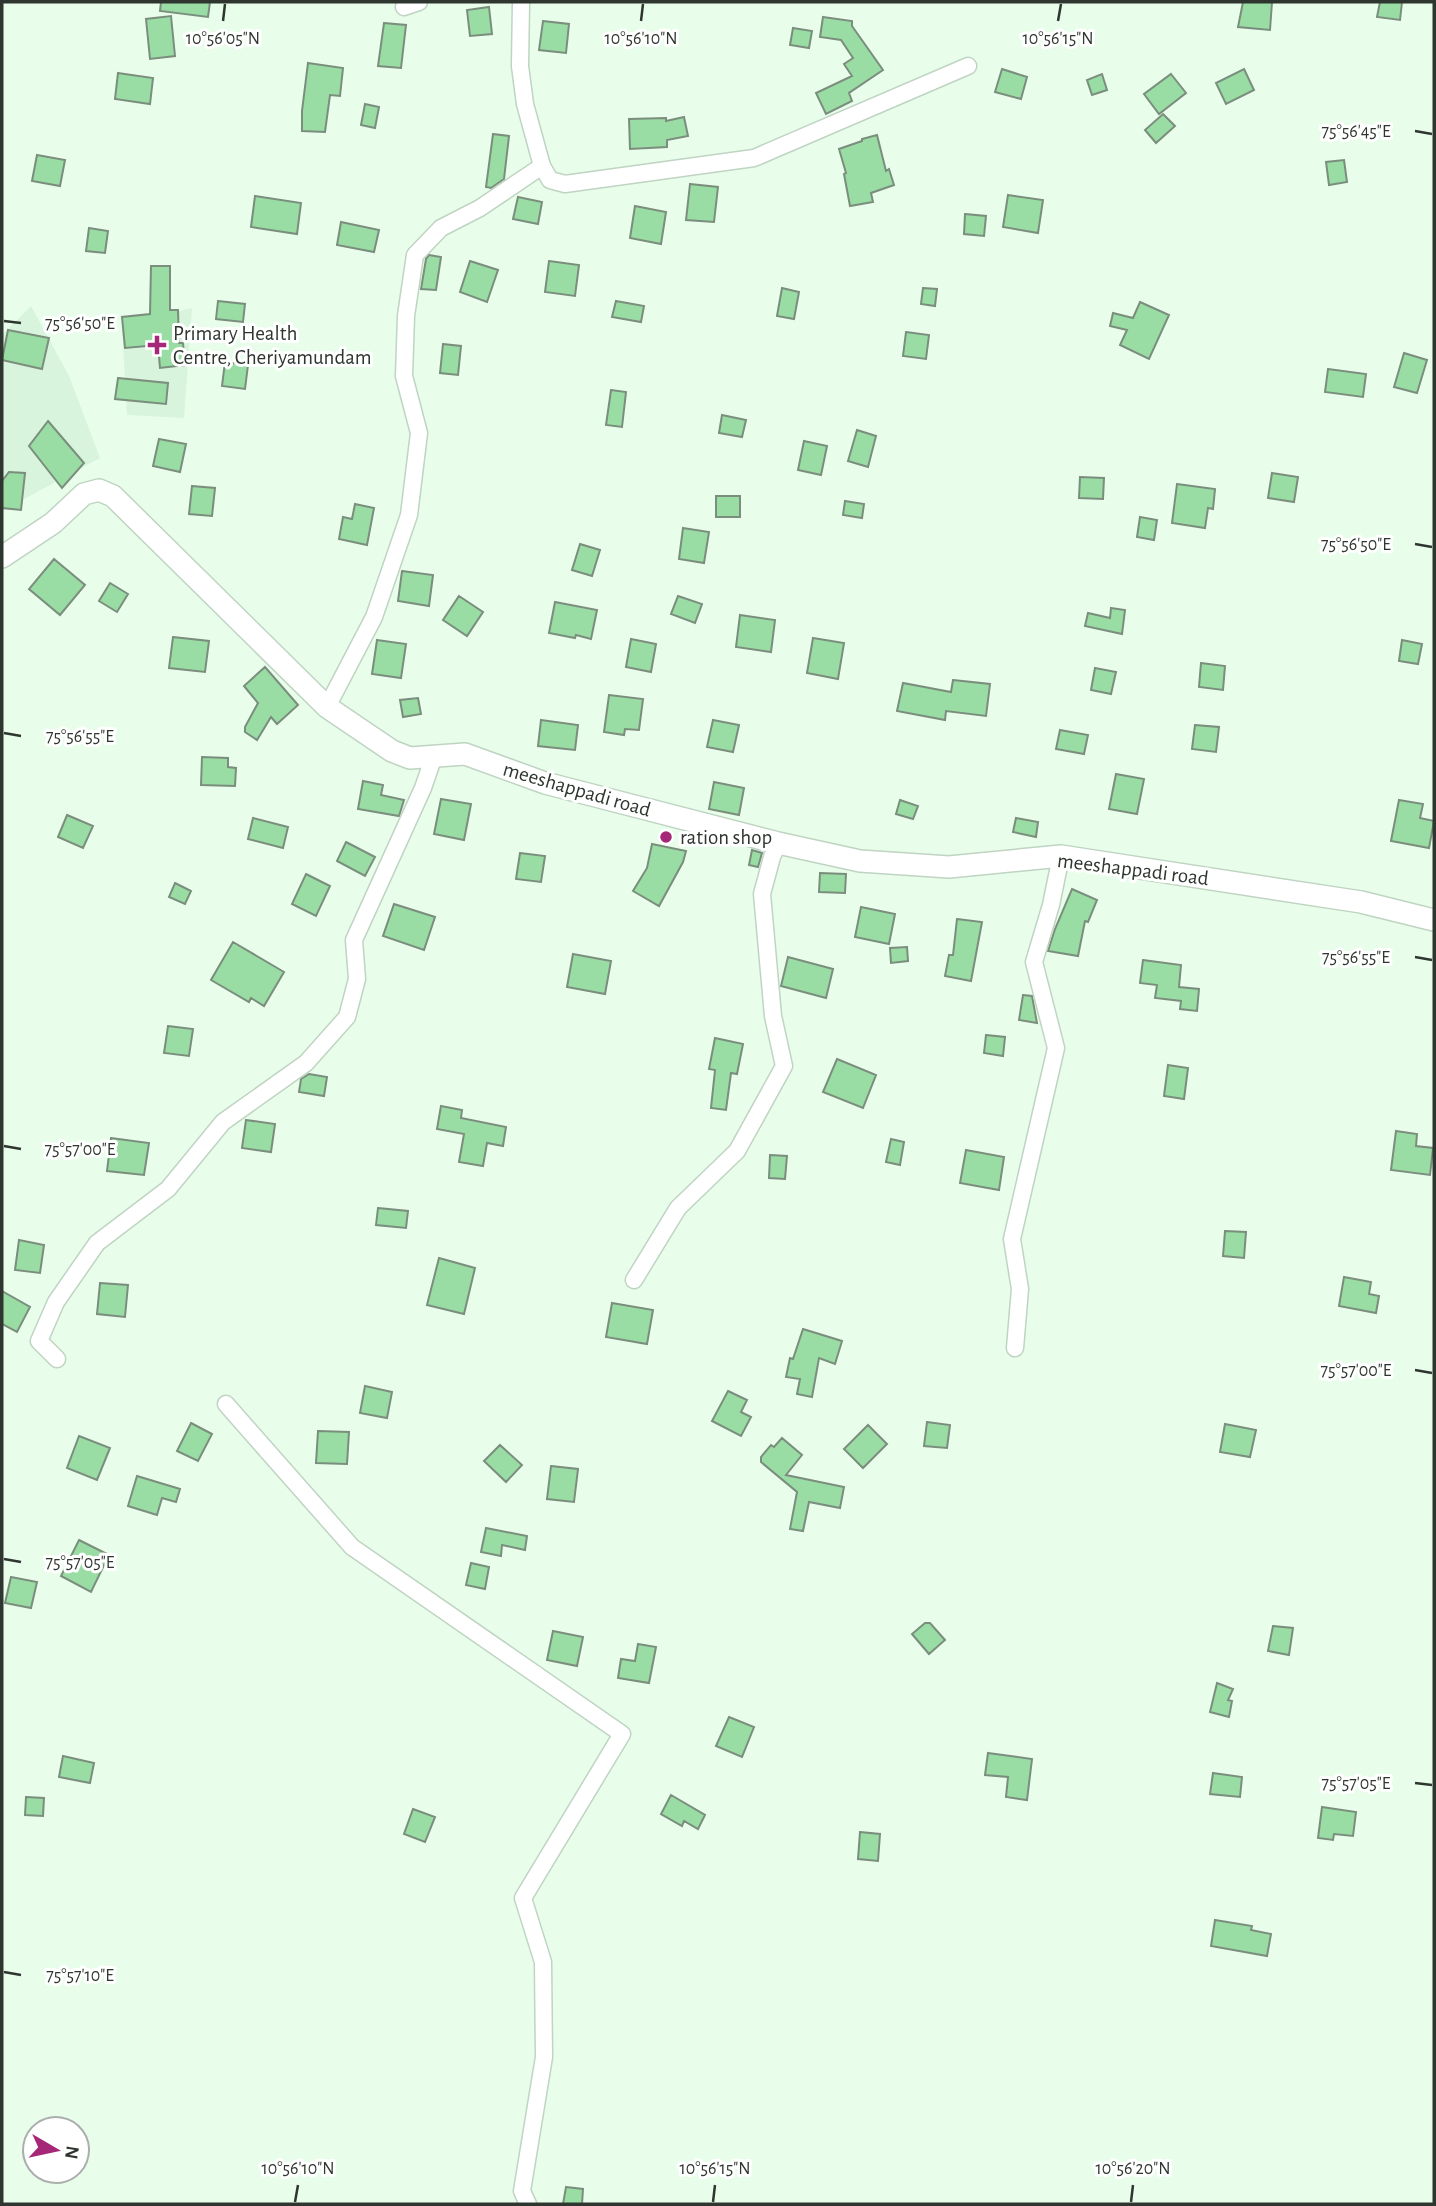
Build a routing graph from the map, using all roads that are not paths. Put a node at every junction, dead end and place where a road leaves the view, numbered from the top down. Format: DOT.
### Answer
graph roads {
  1 [pos="521,2"];
  2 [pos="968,66"];
  3 [pos="542,166"];
  4 [pos="2,557"];
  5 [pos="327,707"];
  6 [pos="434,756"];
  7 [pos="778,843"];
  8 [pos="1061,856"];
  9 [pos="1434,920"];
  10 [pos="634,1280"];
  11 [pos="1015,1348"];
  12 [pos="57,1359"];
  13 [pos="226,1404"];
  14 [pos="528,2204"];
  1 -- 3 [label="street"];
  2 -- 3 [label="street"];
  3 -- 5 [label="street"];
  4 -- 5 [label="street, meeshappadi road"];
  5 -- 6 [label="street, meeshappadi road"];
  6 -- 7 [label="street, meeshappadi road"];
  6 -- 12 [label="street"];
  7 -- 8 [label="street, meeshappadi road"];
  7 -- 10 [label="street"];
  8 -- 9 [label="street, meeshappadi road"];
  8 -- 11 [label="street"];
  13 -- 14 [label="street"];
}
